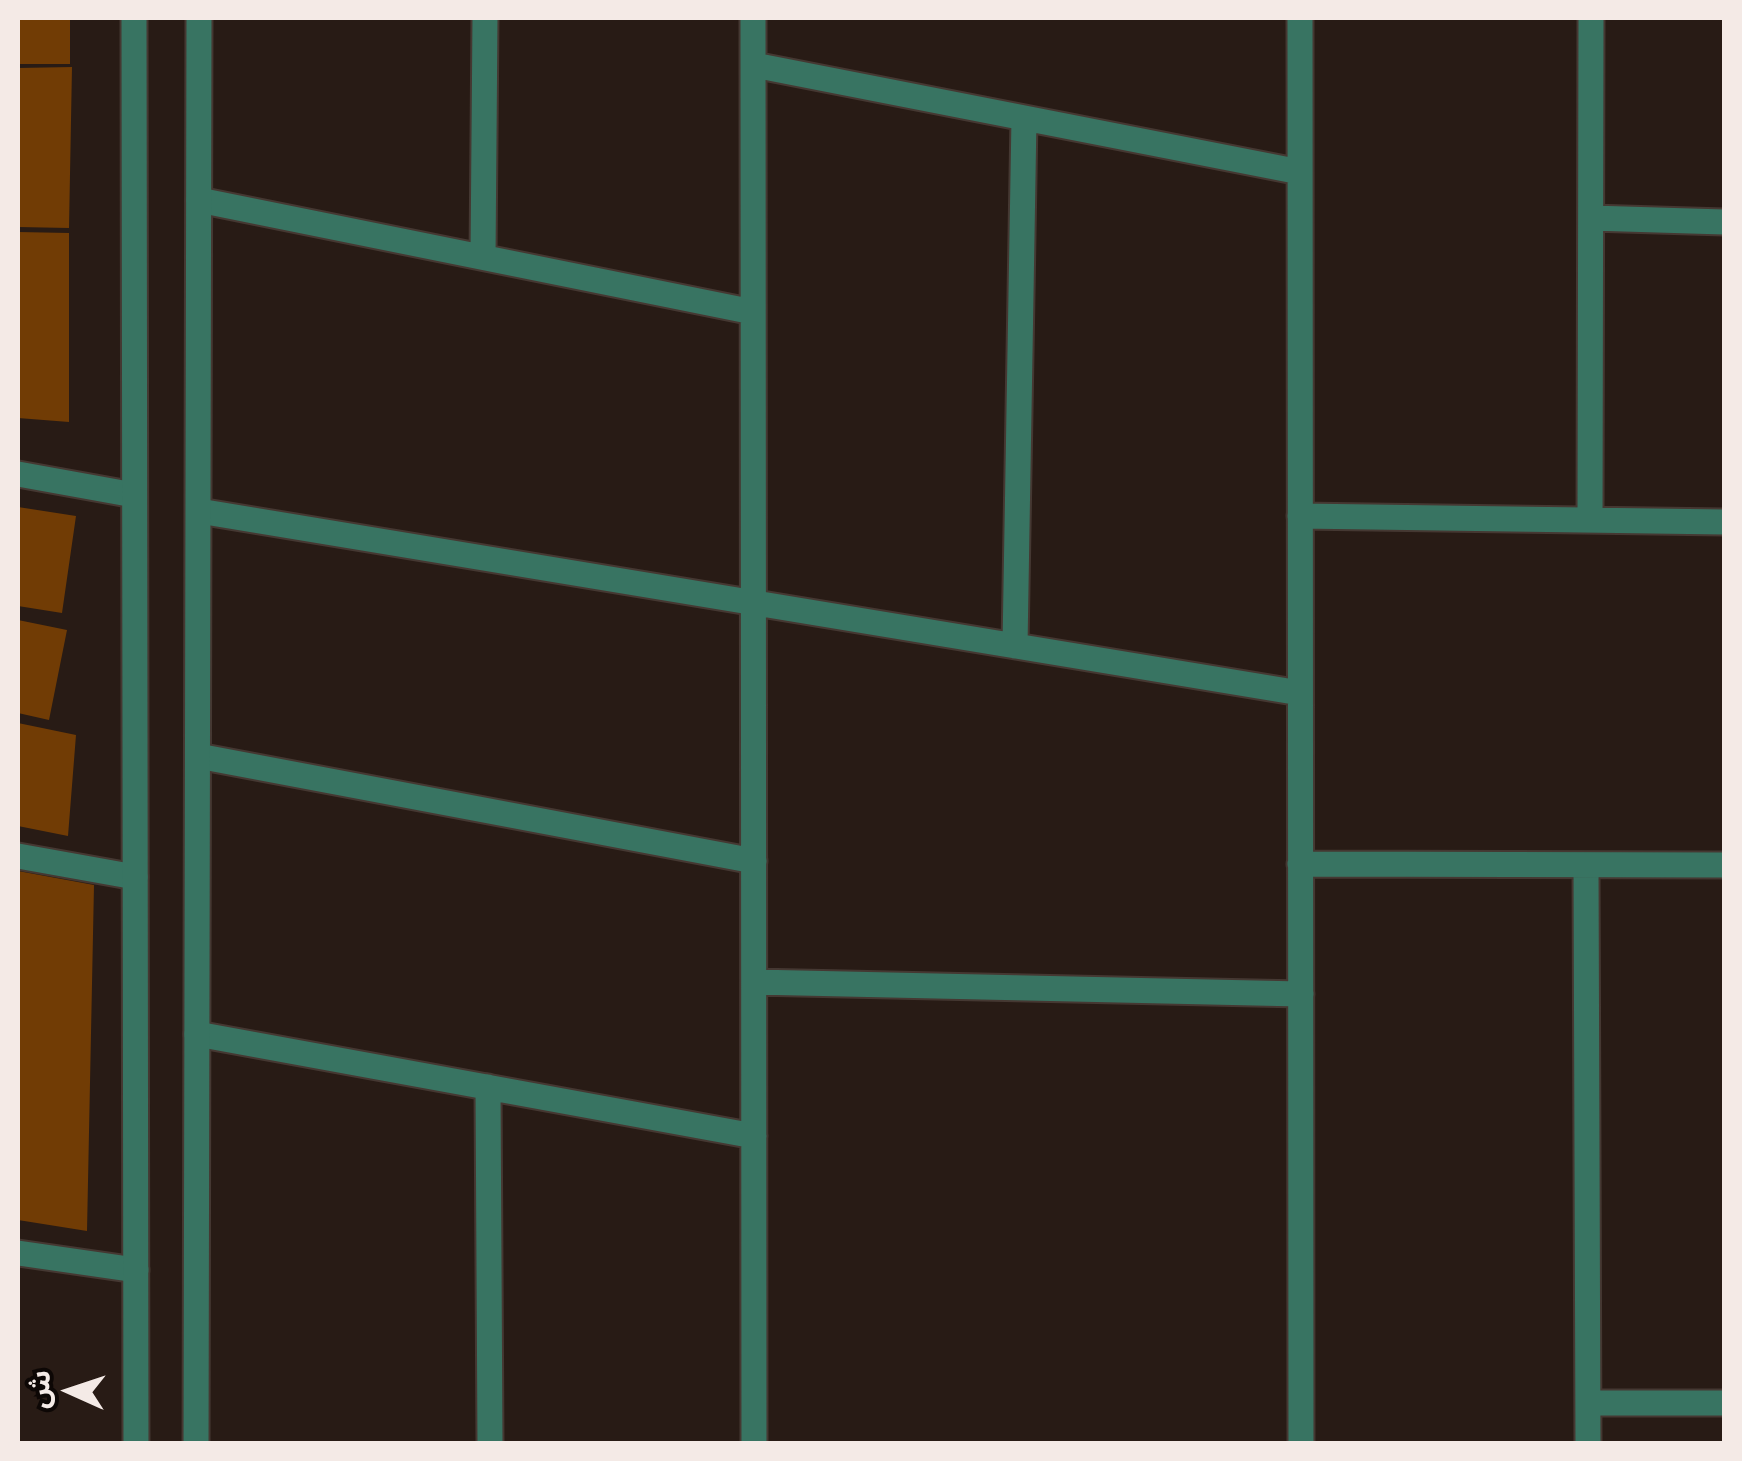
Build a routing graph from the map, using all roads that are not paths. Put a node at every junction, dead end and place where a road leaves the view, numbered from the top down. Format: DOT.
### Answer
graph roads {
  1 [pos="134,18"];
  2 [pos="199,18"];
  3 [pos="485,18"];
  4 [pos="753,18"];
  5 [pos="1300,18"];
  6 [pos="1591,18"];
  7 [pos="754,65"];
  8 [pos="1024,118"];
  9 [pos="1300,172"];
  10 [pos="199,200"];
  11 [pos="1590,218"];
  12 [pos="1724,222"];
  13 [pos="483,258"];
  14 [pos="753,312"];
  15 [pos="18,474"];
  16 [pos="134,495"];
  17 [pos="198,511"];
  18 [pos="1300,516"];
  19 [pos="1590,520"];
  20 [pos="1724,522"];
  21 [pos="752,603"];
  22 [pos="1015,646"];
  23 [pos="1300,693"];
  24 [pos="198,756"];
  25 [pos="18,856"];
  26 [pos="754,860"];
  27 [pos="1300,864"];
  28 [pos="1586,864"];
  29 [pos="1724,865"];
  30 [pos="135,878"];
  31 [pos="754,982"];
  32 [pos="1301,994"];
  33 [pos="197,1034"];
  34 [pos="488,1087"];
  35 [pos="754,1136"];
  36 [pos="18,1254"];
  37 [pos="136,1270"];
  38 [pos="1588,1403"];
  39 [pos="1724,1403"];
  40 [pos="136,1444"];
  41 [pos="196,1444"];
  42 [pos="490,1444"];
  43 [pos="754,1444"];
  44 [pos="1301,1444"];
  45 [pos="1588,1444"];
  1 -- 16 [label="street"];
  2 -- 10 [label="street"];
  3 -- 13 [label="street"];
  4 -- 7 [label="street"];
  5 -- 9 [label="street"];
  6 -- 11 [label="street"];
  7 -- 8 [label="street"];
  7 -- 14 [label="street"];
  8 -- 9 [label="street"];
  8 -- 22 [label="street"];
  9 -- 18 [label="street"];
  10 -- 13 [label="street"];
  10 -- 17 [label="street"];
  11 -- 12 [label="street"];
  11 -- 19 [label="street"];
  13 -- 14 [label="street"];
  14 -- 21 [label="street"];
  15 -- 16 [label="street"];
  16 -- 30 [label="street"];
  17 -- 21 [label="street"];
  17 -- 24 [label="street"];
  18 -- 19 [label="street"];
  18 -- 23 [label="street"];
  19 -- 20 [label="street"];
  21 -- 22 [label="street"];
  21 -- 26 [label="street"];
  22 -- 23 [label="street"];
  23 -- 27 [label="street"];
  24 -- 26 [label="street"];
  24 -- 33 [label="street"];
  25 -- 30 [label="street"];
  26 -- 31 [label="street"];
  27 -- 28 [label="street"];
  27 -- 32 [label="street"];
  28 -- 29 [label="street"];
  28 -- 38 [label="street"];
  30 -- 37 [label="street"];
  31 -- 32 [label="street"];
  31 -- 35 [label="street"];
  32 -- 44 [label="street"];
  33 -- 34 [label="street"];
  33 -- 41 [label="street"];
  34 -- 35 [label="street"];
  34 -- 42 [label="street"];
  35 -- 43 [label="street"];
  36 -- 37 [label="street"];
  37 -- 40 [label="street"];
  38 -- 39 [label="street"];
  38 -- 45 [label="street"];
}
